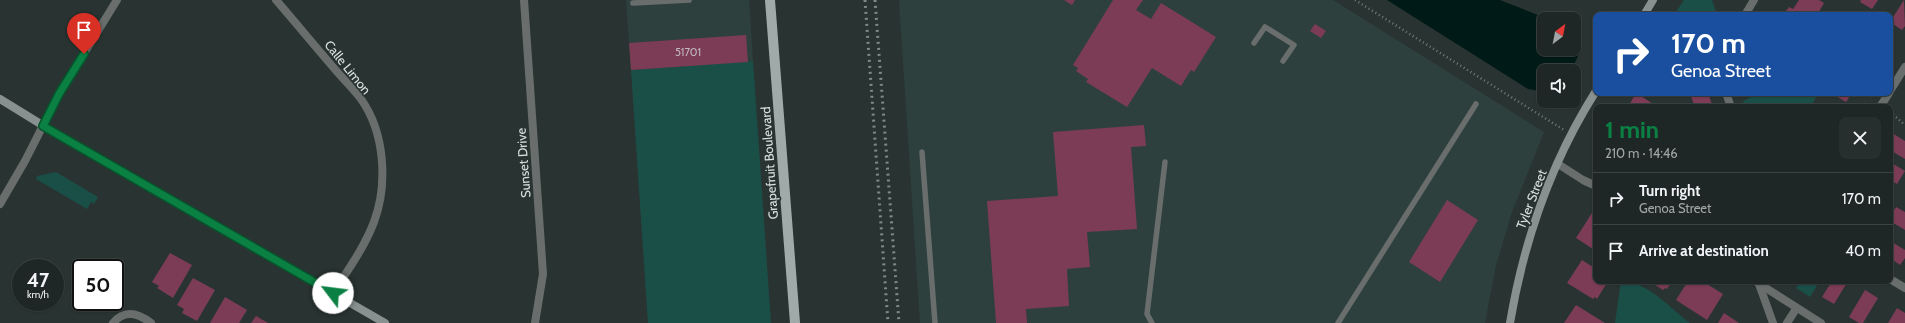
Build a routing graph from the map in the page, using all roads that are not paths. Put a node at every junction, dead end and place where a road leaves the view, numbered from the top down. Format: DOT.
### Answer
graph roads {
  1 [pos="118,0"];
  2 [pos="277,0"];
  3 [pos="524,0"];
  4 [pos="689,0"];
  5 [pos="770,0"];
  6 [pos="1653,0"];
  7 [pos="1754,0"];
  8 [pos="633,3"];
  9 [pos="1646,12"];
  10 [pos="1746,12"];
  11 [pos="1254,43"];
  12 [pos="1283,61"];
  13 [pos="1905,67"];
  14 [pos="1893,86"];
  15 [pos="1593,96"];
  16 [pos="0,99"];
  17 [pos="1476,104"];
  18 [pos="43,126"];
  19 [pos="922,152"];
  20 [pos="1165,162"];
  21 [pos="1558,164"];
  22 [pos="1593,185"];
  23 [pos="0,204"];
  24 [pos="1893,281"];
  25 [pos="1757,284"];
  26 [pos="1759,284"];
  27 [pos="1905,288"];
  28 [pos="333,293"];
  29 [pos="1796,308"];
  30 [pos="113,323"];
  31 [pos="151,323"];
  32 [pos="385,323"];
  33 [pos="535,323"];
  34 [pos="795,323"];
  35 [pos="935,323"];
  36 [pos="1152,323"];
  37 [pos="1338,323"];
  38 [pos="1510,323"];
  39 [pos="1773,323"];
  40 [pos="1787,323"];
  41 [pos="1820,323"];
  1 -- 18 [label="street"];
  2 -- 28 [label="street, Calle Limon"];
  3 -- 33 [label="street, Sunset Drive"];
  4 -- 8 [label="lane"];
  5 -- 34 [label="main road, Grapefruit Boulevard"];
  6 -- 9 [label="main road"];
  7 -- 10 [label="street"];
  11 -- 12 [label="lane"];
  13 -- 14 [label="street"];
  15 -- 21 [label="main road, Tyler Street"];
  16 -- 18 [label="main road"];
  17 -- 37 [label="lane"];
  18 -- 23 [label="street"];
  18 -- 28 [label="main road"];
  19 -- 35 [label="lane"];
  20 -- 36 [label="lane"];
  21 -- 22 [label="street"];
  21 -- 38 [label="main road, Tyler Street"];
  24 -- 27 [label="street"];
  25 -- 39 [label="street"];
  26 -- 29 [label="street"];
  28 -- 32 [label="main road"];
  29 -- 40 [label="street"];
  29 -- 41 [label="street"];
  30 -- 31 [label="street"];
}
